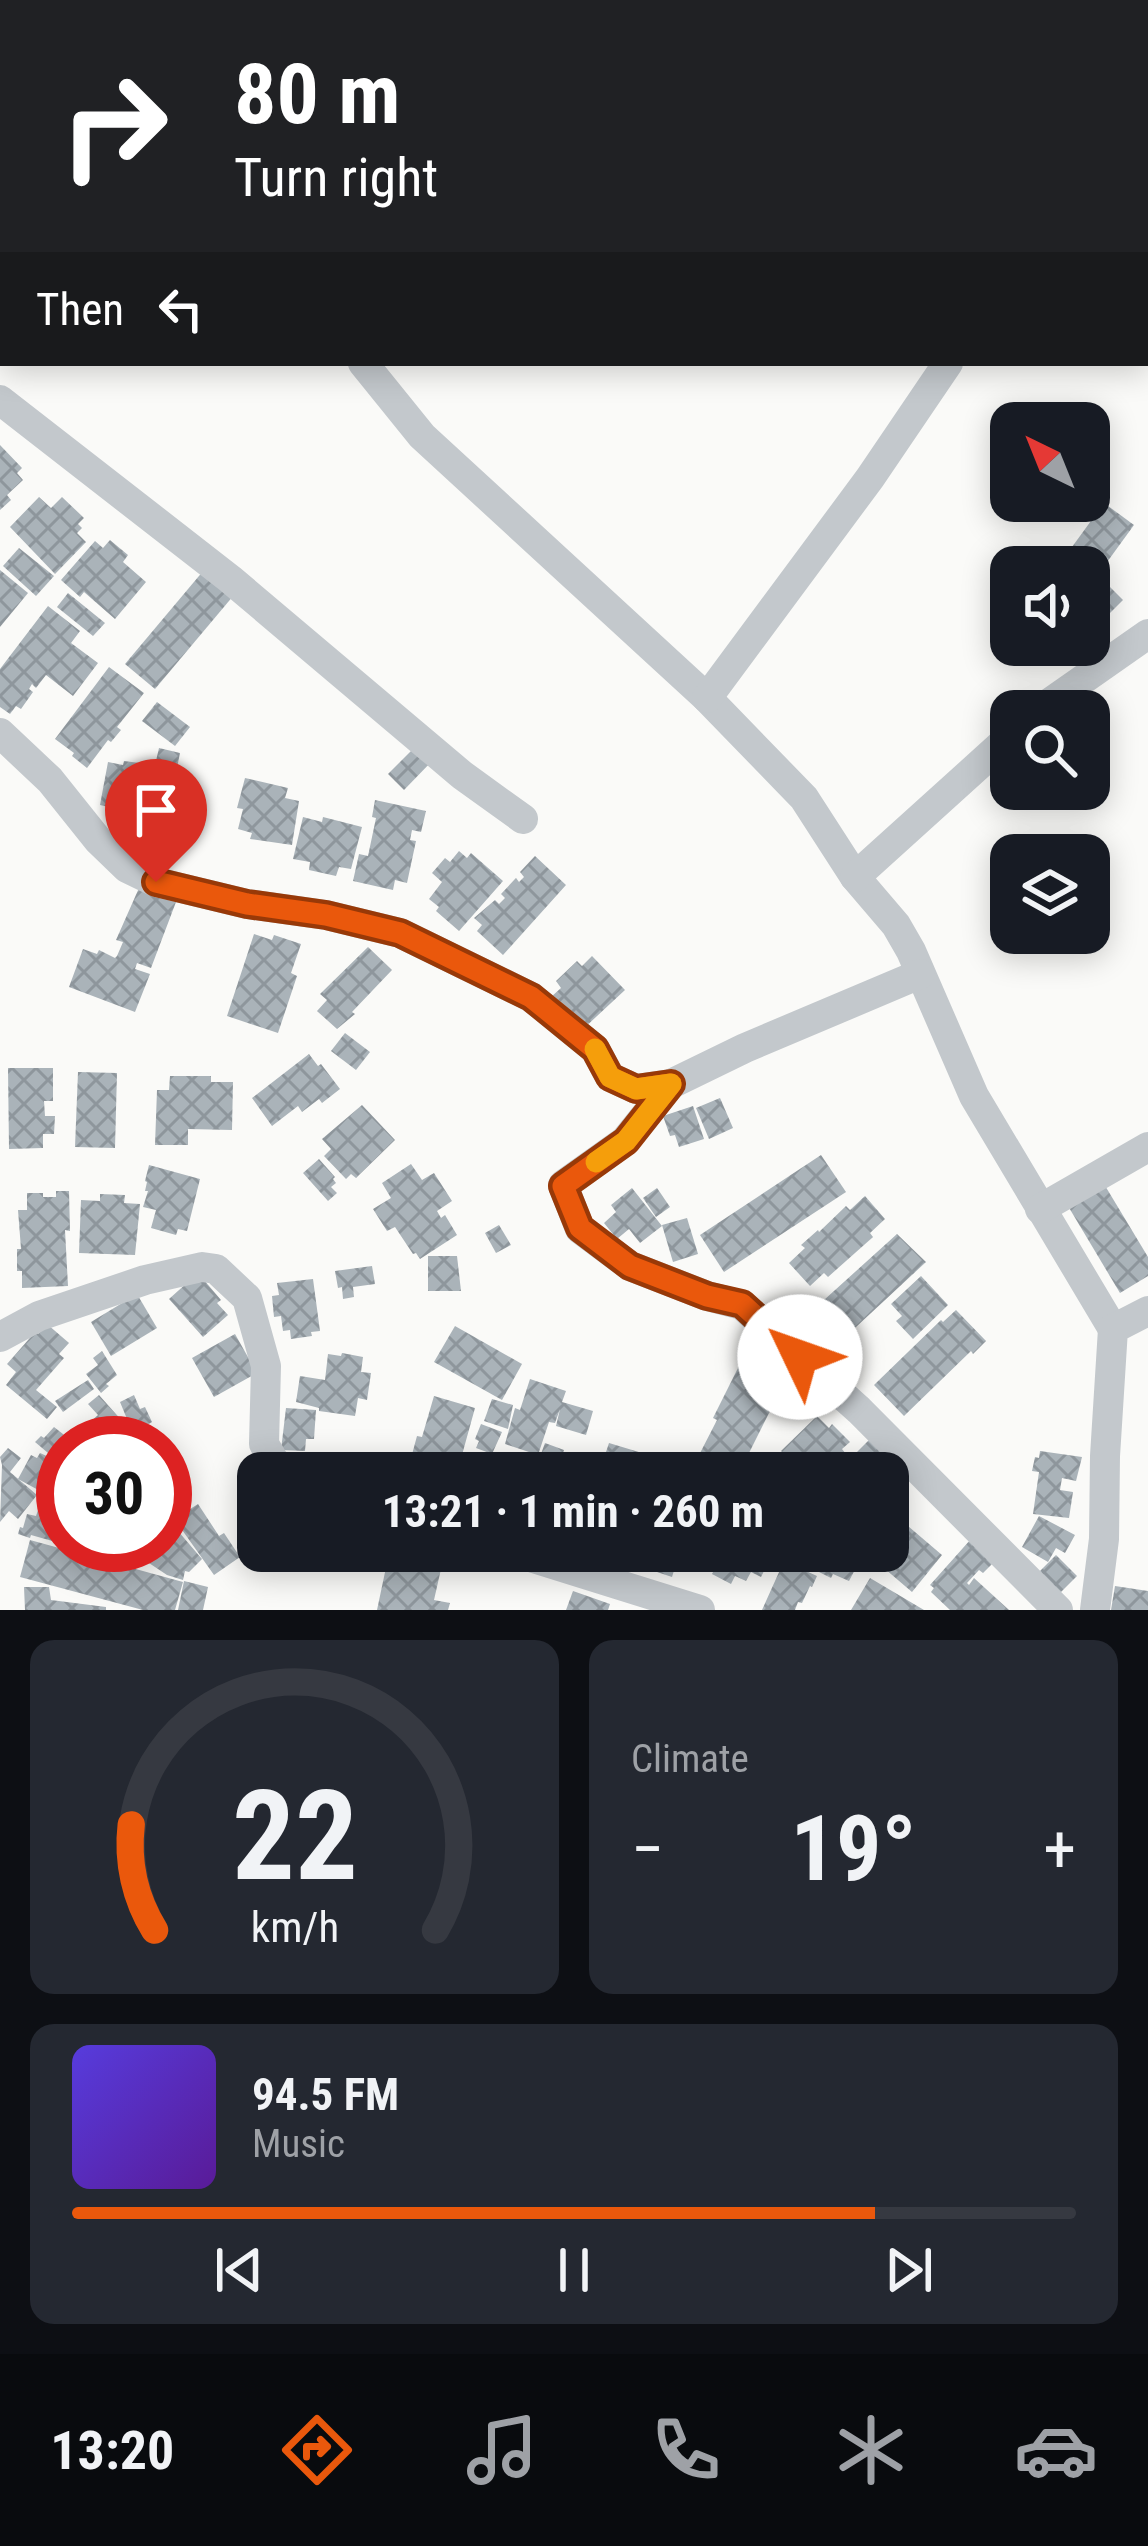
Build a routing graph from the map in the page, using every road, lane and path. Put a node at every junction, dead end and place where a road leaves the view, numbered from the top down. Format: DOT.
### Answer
graph roads {
  1 [pos="365,366"];
  2 [pos="946,366"];
  3 [pos="0,400"];
  4 [pos="1148,634"];
  5 [pos="1068,690"];
  6 [pos="707,698"];
  7 [pos="0,733"];
  8 [pos="990,755"];
  9 [pos="523,819"];
  10 [pos="855,878"];
  11 [pos="920,974"];
  12 [pos="671,1084"];
  13 [pos="1148,1148"];
  14 [pos="1040,1210"];
  15 [pos="1148,1311"];
  16 [pos="1113,1329"];
  17 [pos="0,1337"];
  18 [pos="269,1452"];
  19 [pos="578,1572"];
  20 [pos="700,1610"];
  21 [pos="1058,1610"];
  22 [pos="1095,1610"];
  1 -- 6 [label="street"];
  2 -- 6 [label="street"];
  3 -- 9 [label="street"];
  4 -- 5 [label="street"];
  6 -- 10 [label="street"];
  7 -- 12 [label="street"];
  8 -- 10 [label="street"];
  10 -- 11 [label="street"];
  11 -- 12 [label="street"];
  11 -- 14 [label="street"];
  12 -- 21 [label="street"];
  13 -- 14 [label="street"];
  14 -- 16 [label="street"];
  15 -- 16 [label="street"];
  16 -- 22 [label="street"];
  17 -- 18 [label="street"];
  19 -- 20 [label="street"];
}
